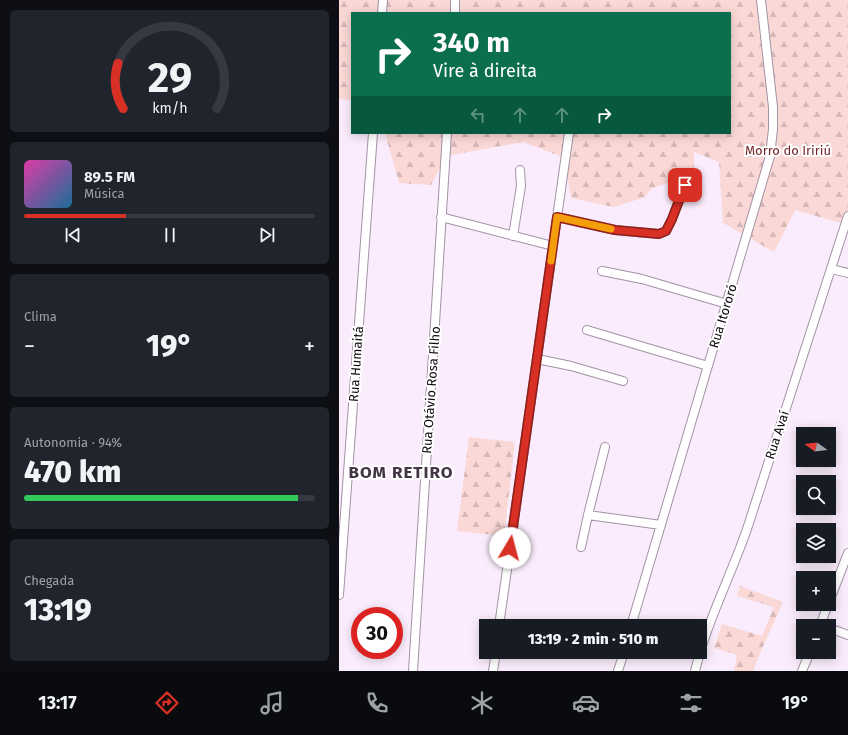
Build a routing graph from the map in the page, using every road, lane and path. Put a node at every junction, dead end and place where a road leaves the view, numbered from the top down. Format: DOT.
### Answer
graph roads {
  1 [pos="383,0"];
  2 [pos="455,0"];
  3 [pos="761,0"];
  4 [pos="382,12"];
  5 [pos="455,12"];
  6 [pos="373,134"];
  7 [pos="447,134"];
  8 [pos="569,134"];
  9 [pos="520,170"];
  10 [pos="685,185"];
  11 [pos="848,216"];
  12 [pos="441,217"];
  13 [pos="557,217"];
  14 [pos="513,236"];
  15 [pos="553,246"];
  16 [pos="831,269"];
  17 [pos="602,271"];
  18 [pos="848,273"];
  19 [pos="727,304"];
  20 [pos="587,330"];
  21 [pos="537,360"];
  22 [pos="708,366"];
  23 [pos="623,381"];
  24 [pos="605,447"];
  25 [pos="589,515"];
  26 [pos="661,525"];
  27 [pos="581,547"];
  28 [pos="848,553"];
  29 [pos="836,585"];
  30 [pos="339,595"];
  31 [pos="500,619"];
  32 [pos="633,619"];
  33 [pos="836,631"];
  34 [pos="707,632"];
  35 [pos="848,635"];
  36 [pos="495,659"];
  37 [pos="622,659"];
  38 [pos="698,659"];
  39 [pos="807,659"];
  40 [pos="413,671"];
  41 [pos="493,671"];
  42 [pos="618,671"];
  43 [pos="695,671"];
  44 [pos="802,671"];
  1 -- 4 [label="street"];
  2 -- 5 [label="street"];
  3 -- 19 [label="street, Rua Itororó"];
  6 -- 30 [label="street, Rua Humaitá"];
  7 -- 12 [label="street, Rua Otávio Rosa Filho"];
  8 -- 13 [label="street"];
  9 -- 14 [label="street"];
  10 -- 13 [label="street"];
  11 -- 16 [label="street, Rua Avaí"];
  12 -- 14 [label="street"];
  12 -- 40 [label="street, Rua Otávio Rosa Filho"];
  13 -- 15 [label="street"];
  14 -- 15 [label="street"];
  15 -- 21 [label="street"];
  16 -- 18 [label="street"];
  16 -- 34 [label="street, Rua Avaí"];
  17 -- 19 [label="street"];
  19 -- 22 [label="street, Rua Itororó"];
  20 -- 22 [label="street"];
  21 -- 23 [label="street"];
  21 -- 31 [label="street"];
  22 -- 26 [label="street, Rua Itororó"];
  24 -- 25 [label="street"];
  25 -- 26 [label="street"];
  25 -- 27 [label="street"];
  26 -- 32 [label="street, Rua Itororó"];
  28 -- 29 [label="street"];
  33 -- 35 [label="street"];
  36 -- 41 [label="street"];
  37 -- 42 [label="street"];
  38 -- 43 [label="street, Rua Avaí"];
  39 -- 44 [label="street"];
}
